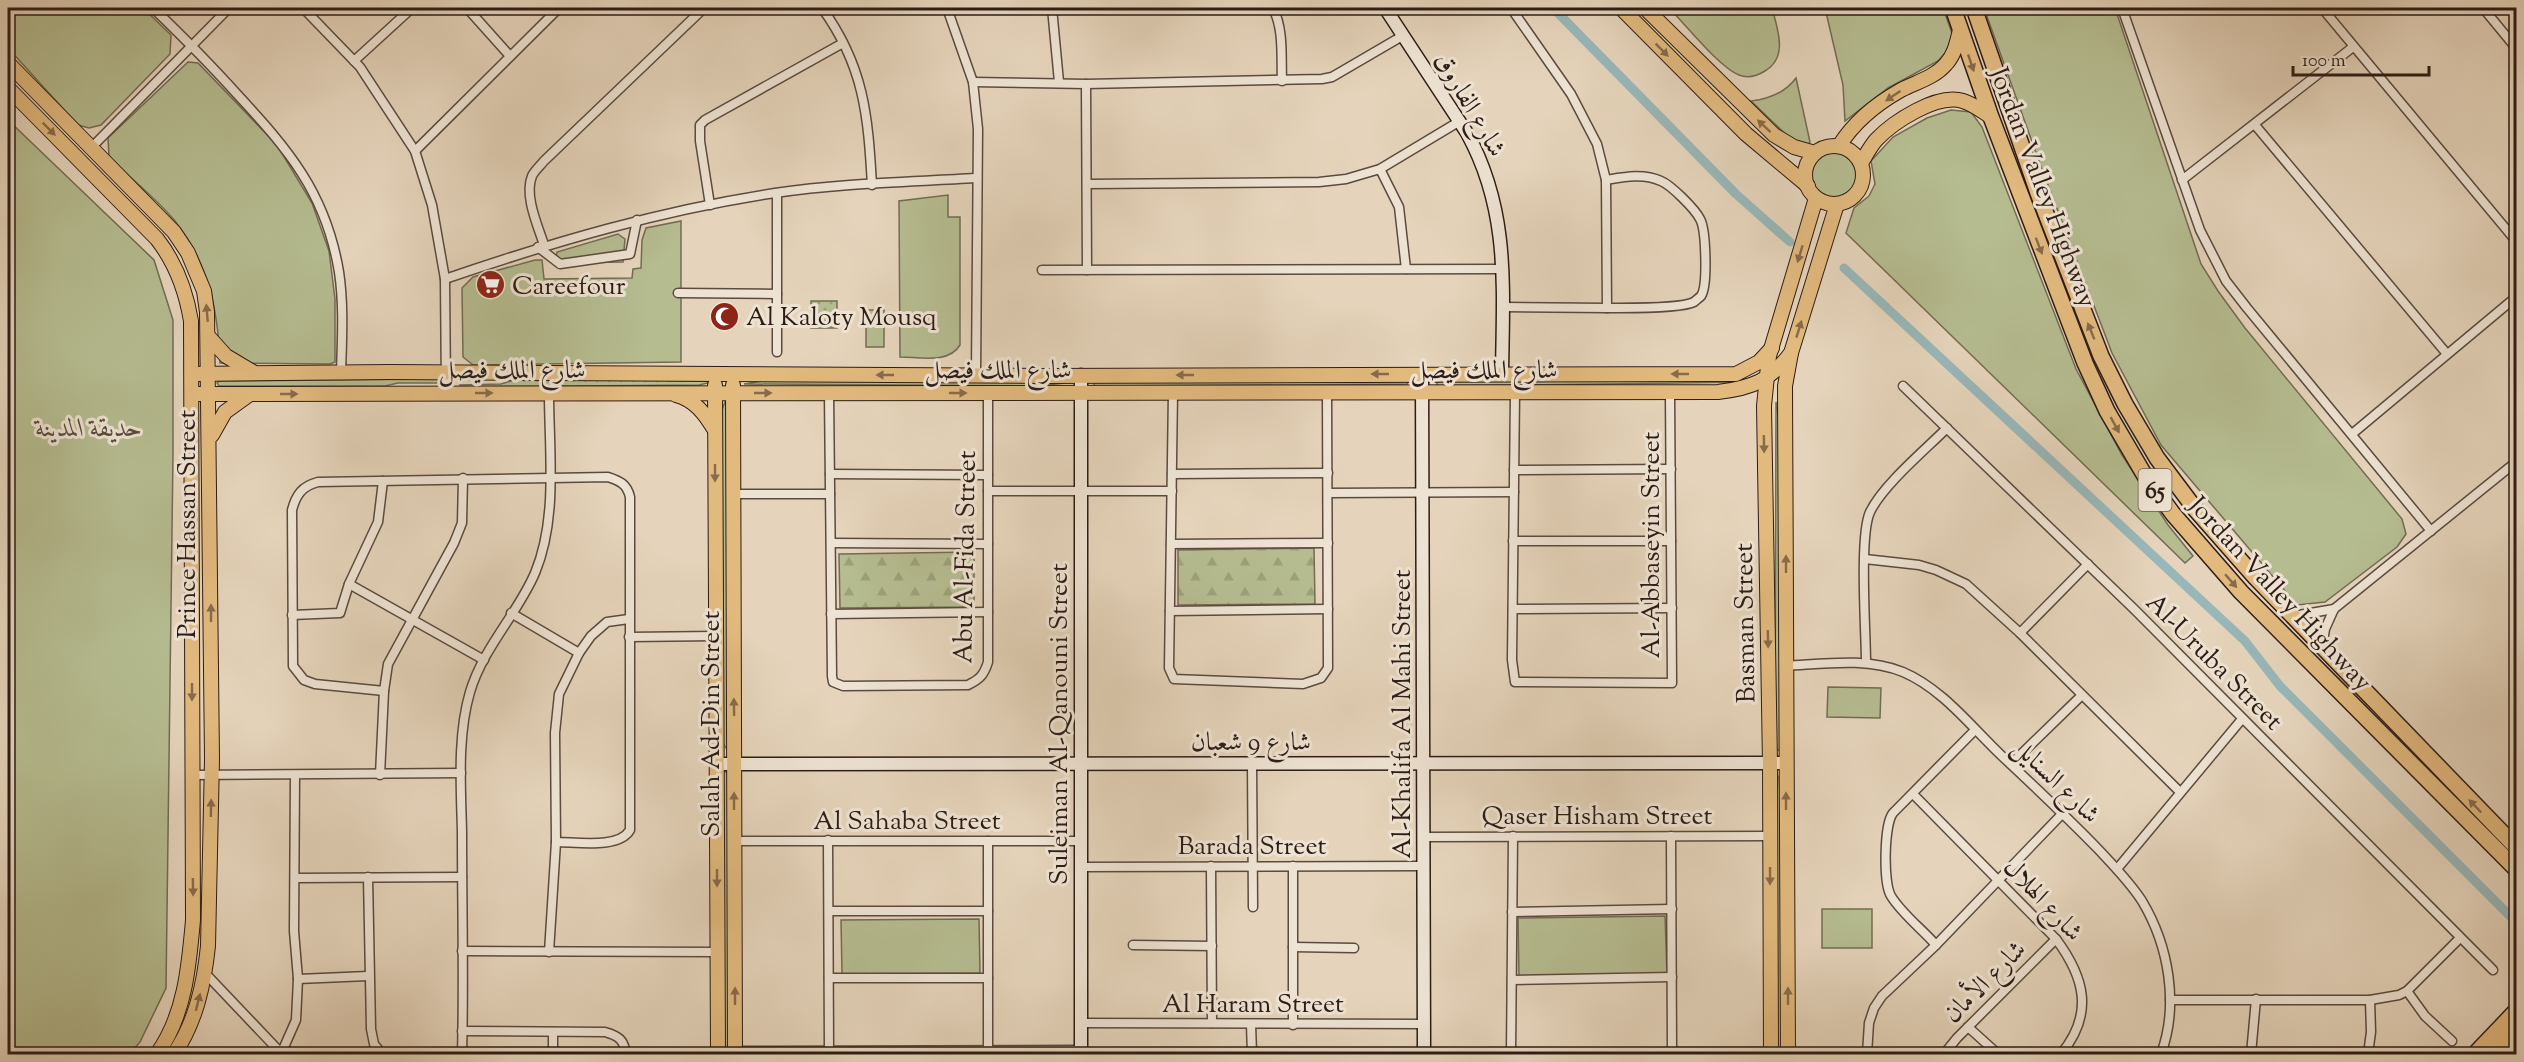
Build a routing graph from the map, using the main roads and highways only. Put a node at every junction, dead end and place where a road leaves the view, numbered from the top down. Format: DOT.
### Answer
graph roads {
  1 [pos="1621,8"];
  2 [pos="1645,8"];
  3 [pos="1953,8"];
  4 [pos="1974,8"];
  5 [pos="1960,30"];
  6 [pos="8,63"];
  7 [pos="8,88"];
  8 [pos="1991,117"];
  9 [pos="1839,146"];
  10 [pos="1815,153"];
  11 [pos="1861,163"];
  12 [pos="1808,186"];
  13 [pos="1816,198"];
  14 [pos="1837,204"];
  15 [pos="208,336"];
  16 [pos="1772,348"];
  17 [pos="1791,353"];
  18 [pos="2101,356"];
  19 [pos="2085,363"];
  20 [pos="192,374"];
  21 [pos="209,374"];
  22 [pos="255,374"];
  23 [pos="1718,374"];
  24 [pos="715,375"];
  25 [pos="732,375"];
  26 [pos="1766,379"];
  27 [pos="1718,392"];
  28 [pos="669,393"];
  29 [pos="715,393"];
  30 [pos="733,393"];
  31 [pos="192,394"];
  32 [pos="210,394"];
  33 [pos="250,394"];
  34 [pos="715,431"];
  35 [pos="209,440"];
  36 [pos="2517,847"];
  37 [pos="2517,869"];
  38 [pos="2517,1011"];
  39 [pos="2517,1032"];
  40 [pos="735,1053"];
  41 [pos="1771,1053"];
  42 [pos="157,1054"];
  43 [pos="174,1054"];
  44 [pos="718,1054"];
  45 [pos="1788,1054"];
  46 [pos="2475,1054"];
  47 [pos="2494,1054"];
  1 -- 12 [label="main road, one-way"];
  10 -- 2 [label="main road, one-way"];
  3 -- 5 [label="highway, Jordan Valley Highway / 65"];
  18 -- 4 [label="highway, Jordan Valley Highway / 65, one-way"];
  5 -- 8 [label="highway, Jordan Valley Highway / 65, one-way"];
  5 -- 9 [label="main road, one-way"];
  15 -- 6 [label="main road, Prince Hassan Street, one-way"];
  7 -- 20 [label="main road, Prince Hassan Street, one-way"];
  8 -- 11 [label="main road"];
  8 -- 19 [label="highway, Jordan Valley Highway / 65, one-way"];
  9 -- 10 [label="main road"];
  9 -- 11 [label="main road"];
  10 -- 12 [label="main road"];
  11 -- 14 [label="main road"];
  12 -- 13 [label="main road"];
  13 -- 14 [label="main road"];
  13 -- 16 [label="main road, Basman Street, one-way"];
  17 -- 14 [label="main road, Basman Street, one-way"];
  15 -- 21 [label="main road, Prince Hassan Street"];
  15 -- 22 [label="main road"];
  16 -- 23 [label="main road, شارع الملك فيصل"];
  16 -- 26 [label="main road, Basman Street"];
  17 -- 26 [label="main road, شارع الملك فيصل"];
  45 -- 17 [label="main road, Basman Street, one-way"];
  18 -- 19 [label="highway"];
  36 -- 18 [label="highway, Jordan Valley Highway / 65, one-way"];
  19 -- 37 [label="highway, Jordan Valley Highway / 65, one-way"];
  20 -- 21 [label="main road, شارع الملك فيصل"];
  20 -- 31 [label="main road, Prince Hassan Street"];
  21 -- 22 [label="main road, شارع الملك فيصل"];
  21 -- 32 [label="main road, Prince Hassan Street"];
  22 -- 24 [label="main road, شارع الملك فيصل"];
  23 -- 25 [label="main road, شارع الملك فيصل, one-way"];
  23 -- 27 [label="main road"];
  24 -- 25 [label="main road, شارع الملك فيصل"];
  24 -- 29 [label="main road, Salah Ad-Din Street"];
  25 -- 30 [label="main road, Salah Ad-Din Street"];
  26 -- 27 [label="main road, شارع الملك فيصل"];
  26 -- 41 [label="main road, Basman Street, one-way"];
  30 -- 27 [label="main road, شارع الملك فيصل, one-way"];
  28 -- 29 [label="main road, شارع الملك فيصل"];
  33 -- 28 [label="main road, شارع الملك فيصل, one-way"];
  28 -- 34 [label="main road"];
  29 -- 30 [label="main road, شارع الملك فيصل"];
  29 -- 34 [label="main road, Salah Ad-Din Street"];
  40 -- 30 [label="main road, Salah Ad-Din Street, one-way"];
  31 -- 32 [label="main road, شارع الملك فيصل"];
  31 -- 42 [label="main road, Prince Hassan Street, one-way"];
  32 -- 33 [label="main road, شارع الملك فيصل"];
  32 -- 35 [label="main road, Prince Hassan Street"];
  33 -- 35 [label="main road"];
  34 -- 44 [label="main road, Salah Ad-Din Street, one-way"];
  43 -- 35 [label="main road, Prince Hassan Street, one-way"];
  38 -- 46 [label="highway"];
  39 -- 47 [label="highway"];
}
